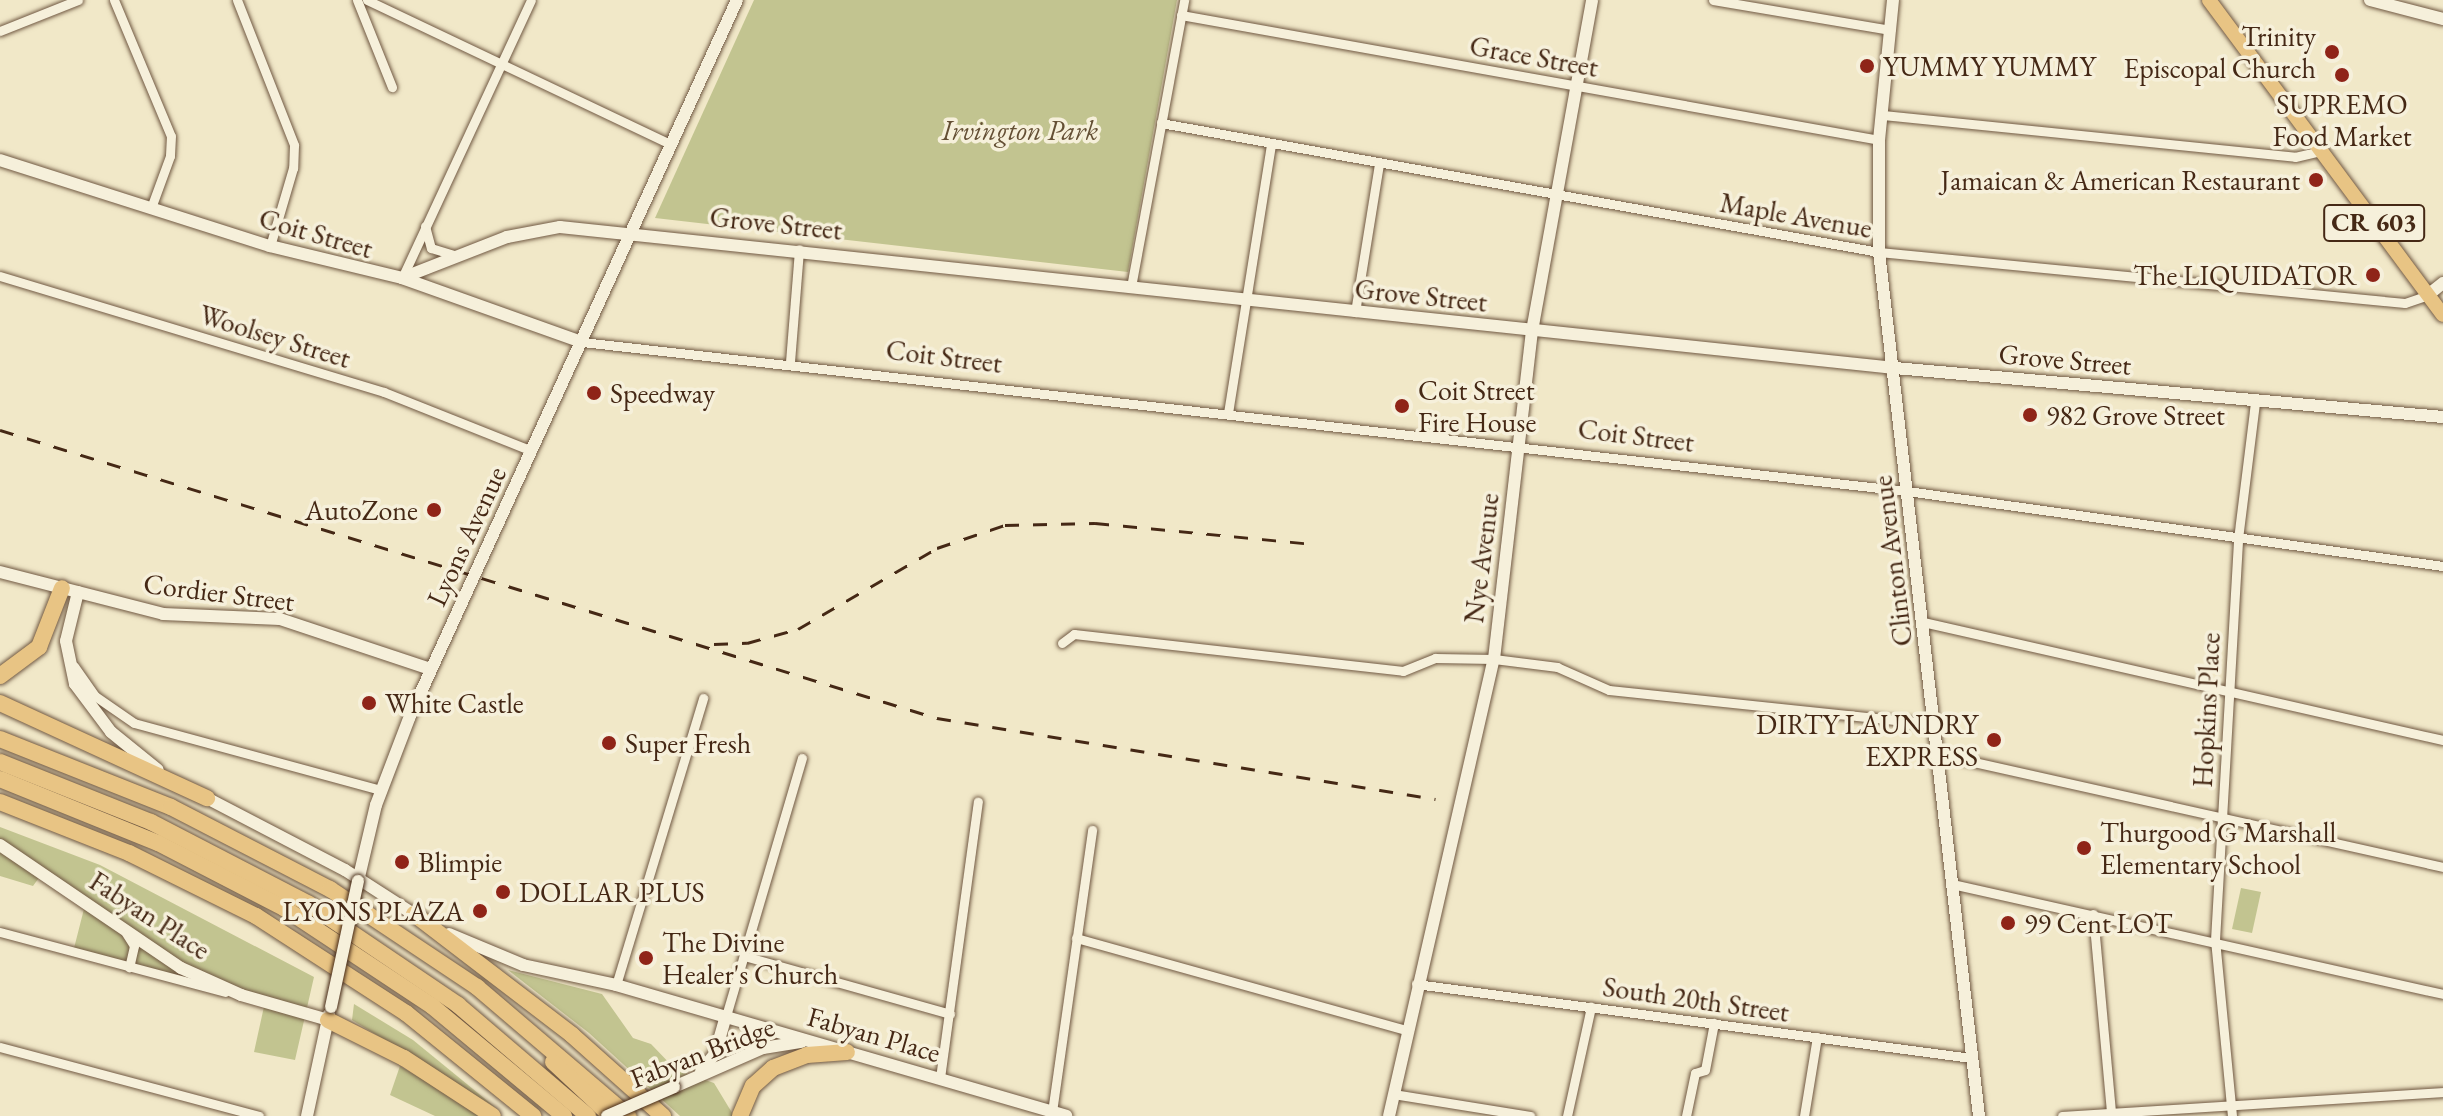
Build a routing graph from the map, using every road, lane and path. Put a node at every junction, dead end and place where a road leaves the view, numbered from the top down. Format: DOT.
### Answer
graph roads {
  1 [pos="78,0"];
  2 [pos="114,0"];
  3 [pos="237,0"];
  4 [pos="357,0"];
  5 [pos="367,0"];
  6 [pos="531,0"];
  7 [pos="737,0"];
  8 [pos="1184,0"];
  9 [pos="1592,0"];
  10 [pos="1713,0"];
  11 [pos="1893,0"];
  12 [pos="2209,0"];
  13 [pos="2370,0"];
  14 [pos="1181,15"];
  15 [pos="2443,19"];
  16 [pos="1890,30"];
  17 [pos="0,31"];
  18 [pos="503,62"];
  19 [pos="392,87"];
  20 [pos="1576,87"];
  21 [pos="1883,115"];
  22 [pos="1161,123"];
  23 [pos="1879,140"];
  24 [pos="670,144"];
  25 [pos="1271,145"];
  26 [pos="2321,151"];
  27 [pos="0,160"];
  28 [pos="1379,164"];
  29 [pos="1556,196"];
  30 [pos="151,208"];
  31 [pos="425,220"];
  32 [pos="630,233"];
  33 [pos="270,246"];
  34 [pos="799,249"];
  35 [pos="1879,252"];
  36 [pos="465,256"];
  37 [pos="0,276"];
  38 [pos="402,278"];
  39 [pos="2443,283"];
  40 [pos="1131,287"];
  41 [pos="2428,295"];
  42 [pos="1243,299"];
  43 [pos="1355,312"];
  44 [pos="2443,315"];
  45 [pos="1532,331"];
  46 [pos="582,342"];
  47 [pos="790,362"];
  48 [pos="1895,368"];
  49 [pos="2255,403"];
  50 [pos="1228,413"];
  51 [pos="2443,417"];
  52 [pos="1518,445"];
  53 [pos="532,451"];
  54 [pos="1907,491"];
  55 [pos="2238,539"];
  56 [pos="2443,566"];
  57 [pos="0,572"];
  58 [pos="70,590"];
  59 [pos="1923,622"];
  60 [pos="68,632"];
  61 [pos="1062,643"];
  62 [pos="1494,659"];
  63 [pos="430,669"];
  64 [pos="0,676"];
  65 [pos="2230,689"];
  66 [pos="703,698"];
  67 [pos="0,703"];
  68 [pos="1935,724"];
  69 [pos="0,739"];
  70 [pos="2443,740"];
  71 [pos="1938,754"];
  72 [pos="802,758"];
  73 [pos="0,762"];
  74 [pos="0,779"];
  75 [pos="381,790"];
  76 [pos="207,798"];
  77 [pos="0,802"];
  78 [pos="978,802"];
  79 [pos="2223,814"];
  80 [pos="1092,830"];
  81 [pos="0,845"];
  82 [pos="2443,867"];
  83 [pos="358,880"];
  84 [pos="1952,884"];
  85 [pos="414,914"];
  86 [pos="2093,914"];
  87 [pos="0,932"];
  88 [pos="126,933"];
  89 [pos="1076,938"];
  90 [pos="2215,940"];
  91 [pos="744,956"];
  92 [pos="129,967"];
  93 [pos="448,967"];
  94 [pos="1416,984"];
  95 [pos="616,985"];
  96 [pos="2443,994"];
  97 [pos="259,1002"];
  98 [pos="1591,1007"];
  99 [pos="329,1014"];
  100 [pos="950,1014"];
  101 [pos="726,1016"];
  102 [pos="1714,1023"];
  103 [pos="1406,1030"];
  104 [pos="1817,1037"];
  105 [pos="816,1043"];
  106 [pos="0,1047"];
  107 [pos="847,1052"];
  108 [pos="1971,1058"];
  109 [pos="940,1078"];
  110 [pos="689,1080"];
  111 [pos="2443,1092"];
  112 [pos="1393,1094"];
  113 [pos="2231,1111"];
  114 [pos="1052,1112"];
  115 [pos="2111,1113"];
  116 [pos="259,1116"];
  117 [pos="307,1116"];
  118 [pos="493,1116"];
  119 [pos="533,1116"];
  120 [pos="564,1116"];
  121 [pos="588,1116"];
  122 [pos="609,1116"];
  123 [pos="628,1116"];
  124 [pos="663,1116"];
  125 [pos="740,1116"];
  126 [pos="1066,1116"];
  127 [pos="1389,1116"];
  128 [pos="1530,1116"];
  129 [pos="1567,1116"];
  130 [pos="1686,1116"];
  131 [pos="1804,1116"];
  132 [pos="1979,1116"];
  133 [pos="2062,1116"];
  1 -- 17 [label="street"];
  2 -- 30 [label="street"];
  3 -- 33 [label="street"];
  4 -- 19 [label="street"];
  5 -- 18 [label="street"];
  6 -- 18 [label="street"];
  7 -- 24 [label="main road, Lyons Avenue"];
  8 -- 14 [label="street"];
  9 -- 20 [label="main road, Nye Avenue"];
  10 -- 16 [label="street"];
  11 -- 16 [label="main road, Clinton Avenue"];
  12 -- 26 [label="main road, CR 603"];
  13 -- 15 [label="main road"];
  14 -- 20 [label="street, Grace Street"];
  14 -- 22 [label="street"];
  16 -- 21 [label="main road, Clinton Avenue"];
  18 -- 24 [label="street"];
  18 -- 31 [label="street"];
  20 -- 23 [label="street, Grace Street"];
  20 -- 29 [label="main road, Nye Avenue"];
  21 -- 23 [label="main road, Clinton Avenue"];
  21 -- 26 [label="street"];
  22 -- 25 [label="street, Maple Avenue"];
  22 -- 40 [label="street"];
  23 -- 35 [label="main road, Clinton Avenue"];
  24 -- 32 [label="main road, Lyons Avenue"];
  25 -- 28 [label="street, Maple Avenue"];
  25 -- 42 [label="street"];
  26 -- 41 [label="main road, CR 603"];
  27 -- 30 [label="main road, Coit Street"];
  28 -- 29 [label="street, Maple Avenue"];
  28 -- 43 [label="street"];
  29 -- 35 [label="street, Maple Avenue"];
  29 -- 45 [label="main road, Nye Avenue"];
  30 -- 33 [label="main road, Coit Street"];
  31 -- 36 [label="street"];
  31 -- 38 [label="street"];
  32 -- 34 [label="main road, Grove Street"];
  32 -- 36 [label="main road, Grove Street"];
  32 -- 46 [label="main road, Lyons Avenue"];
  33 -- 38 [label="main road, Coit Street"];
  34 -- 40 [label="main road, Grove Street"];
  34 -- 47 [label="street"];
  35 -- 41 [label="street, Maple Avenue"];
  35 -- 48 [label="main road, Clinton Avenue"];
  36 -- 38 [label="main road, Grove Street"];
  37 -- 53 [label="street, Woolsey Street"];
  38 -- 46 [label="main road, Coit Street"];
  39 -- 41 [label="main road"];
  40 -- 42 [label="main road, Grove Street"];
  41 -- 44 [label="main road, CR 603"];
  42 -- 43 [label="main road, Grove Street"];
  42 -- 50 [label="street"];
  43 -- 45 [label="main road, Grove Street"];
  45 -- 48 [label="main road, Grove Street"];
  45 -- 52 [label="main road, Nye Avenue"];
  46 -- 47 [label="street, Coit Street"];
  46 -- 53 [label="main road, Lyons Avenue"];
  47 -- 50 [label="street, Coit Street"];
  48 -- 49 [label="main road, Grove Street"];
  48 -- 54 [label="main road, Clinton Avenue"];
  49 -- 51 [label="main road, Grove Street"];
  49 -- 55 [label="street, Hopkins Place"];
  50 -- 52 [label="street, Coit Street"];
  52 -- 54 [label="street, Coit Street"];
  52 -- 62 [label="main road, Nye Avenue"];
  53 -- 63 [label="main road, Lyons Avenue"];
  54 -- 55 [label="street, Coit Street"];
  54 -- 59 [label="main road, Clinton Avenue"];
  55 -- 56 [label="street, Coit Street"];
  55 -- 65 [label="street, Hopkins Place"];
  57 -- 58 [label="main road, Cordier Street"];
  58 -- 60 [label="main road, Fabyan Place"];
  58 -- 63 [label="main road, Cordier Street"];
  58 -- 64 [label="highway"];
  59 -- 65 [label="street"];
  59 -- 68 [label="main road, Clinton Avenue"];
  60 -- 75 [label="street"];
  60 -- 76 [label="main road, Fabyan Place"];
  61 -- 62 [label="street"];
  62 -- 68 [label="street"];
  62 -- 94 [label="main road, Nye Avenue"];
  63 -- 75 [label="main road, Lyons Avenue"];
  65 -- 70 [label="street"];
  65 -- 79 [label="street, Hopkins Place"];
  66 -- 95 [label="street"];
  67 -- 76 [label="highway"];
  68 -- 71 [label="main road, Clinton Avenue"];
  69 -- 93 [label="highway"];
  71 -- 79 [label="street"];
  71 -- 84 [label="main road, Clinton Avenue"];
  72 -- 91 [label="street"];
  73 -- 121 [label="highway"];
  74 -- 120 [label="highway"];
  75 -- 83 [label="main road, Lyons Avenue"];
  76 -- 83 [label="main road, Fabyan Place"];
  77 -- 119 [label="highway"];
  78 -- 100 [label="street"];
  79 -- 82 [label="street"];
  79 -- 90 [label="street, Hopkins Place"];
  80 -- 89 [label="street"];
  81 -- 88 [label="main road, Fabyan Place"];
  83 -- 85 [label="main road, Fabyan Place"];
  83 -- 99 [label="main road, Lyons Avenue, bridge"];
  84 -- 86 [label="street"];
  84 -- 108 [label="main road, Clinton Avenue"];
  85 -- 95 [label="main road, Fabyan Place"];
  85 -- 124 [label="highway"];
  86 -- 90 [label="street"];
  86 -- 115 [label="street"];
  87 -- 92 [label="street"];
  88 -- 92 [label="street"];
  88 -- 97 [label="main road, Fabyan Place"];
  89 -- 103 [label="street"];
  89 -- 114 [label="street"];
  90 -- 96 [label="street"];
  90 -- 113 [label="street, Hopkins Place"];
  91 -- 100 [label="street"];
  91 -- 101 [label="street"];
  92 -- 97 [label="street"];
  93 -- 122 [label="highway"];
  93 -- 123 [label="highway"];
  94 -- 98 [label="street, South 20th Street"];
  94 -- 103 [label="main road, Nye Avenue"];
  95 -- 101 [label="main road, Fabyan Place"];
  97 -- 99 [label="main road, Fabyan Place"];
  98 -- 102 [label="street, South 20th Street"];
  98 -- 129 [label="street"];
  99 -- 117 [label="main road, Lyons Avenue"];
  99 -- 118 [label="highway"];
  100 -- 109 [label="street"];
  101 -- 105 [label="main road, Fabyan Place"];
  101 -- 110 [label="main road"];
  102 -- 104 [label="street, South 20th Street"];
  102 -- 130 [label="street"];
  103 -- 112 [label="main road, Nye Avenue"];
  104 -- 108 [label="street, South 20th Street"];
  104 -- 131 [label="street"];
  105 -- 107 [label="main road, Fabyan Place"];
  105 -- 110 [label="main road, Fabyan Bridge"];
  106 -- 116 [label="street"];
  107 -- 109 [label="main road, Fabyan Place"];
  107 -- 125 [label="highway"];
  108 -- 132 [label="main road, Clinton Avenue"];
  109 -- 114 [label="main road, Fabyan Place"];
  110 -- 122 [label="main road, Fabyan Bridge, bridge"];
  111 -- 113 [label="street"];
  112 -- 127 [label="main road, Nye Avenue"];
  112 -- 128 [label="street"];
  113 -- 115 [label="street"];
  114 -- 126 [label="main road, Fabyan Place"];
  115 -- 133 [label="street"];
}
